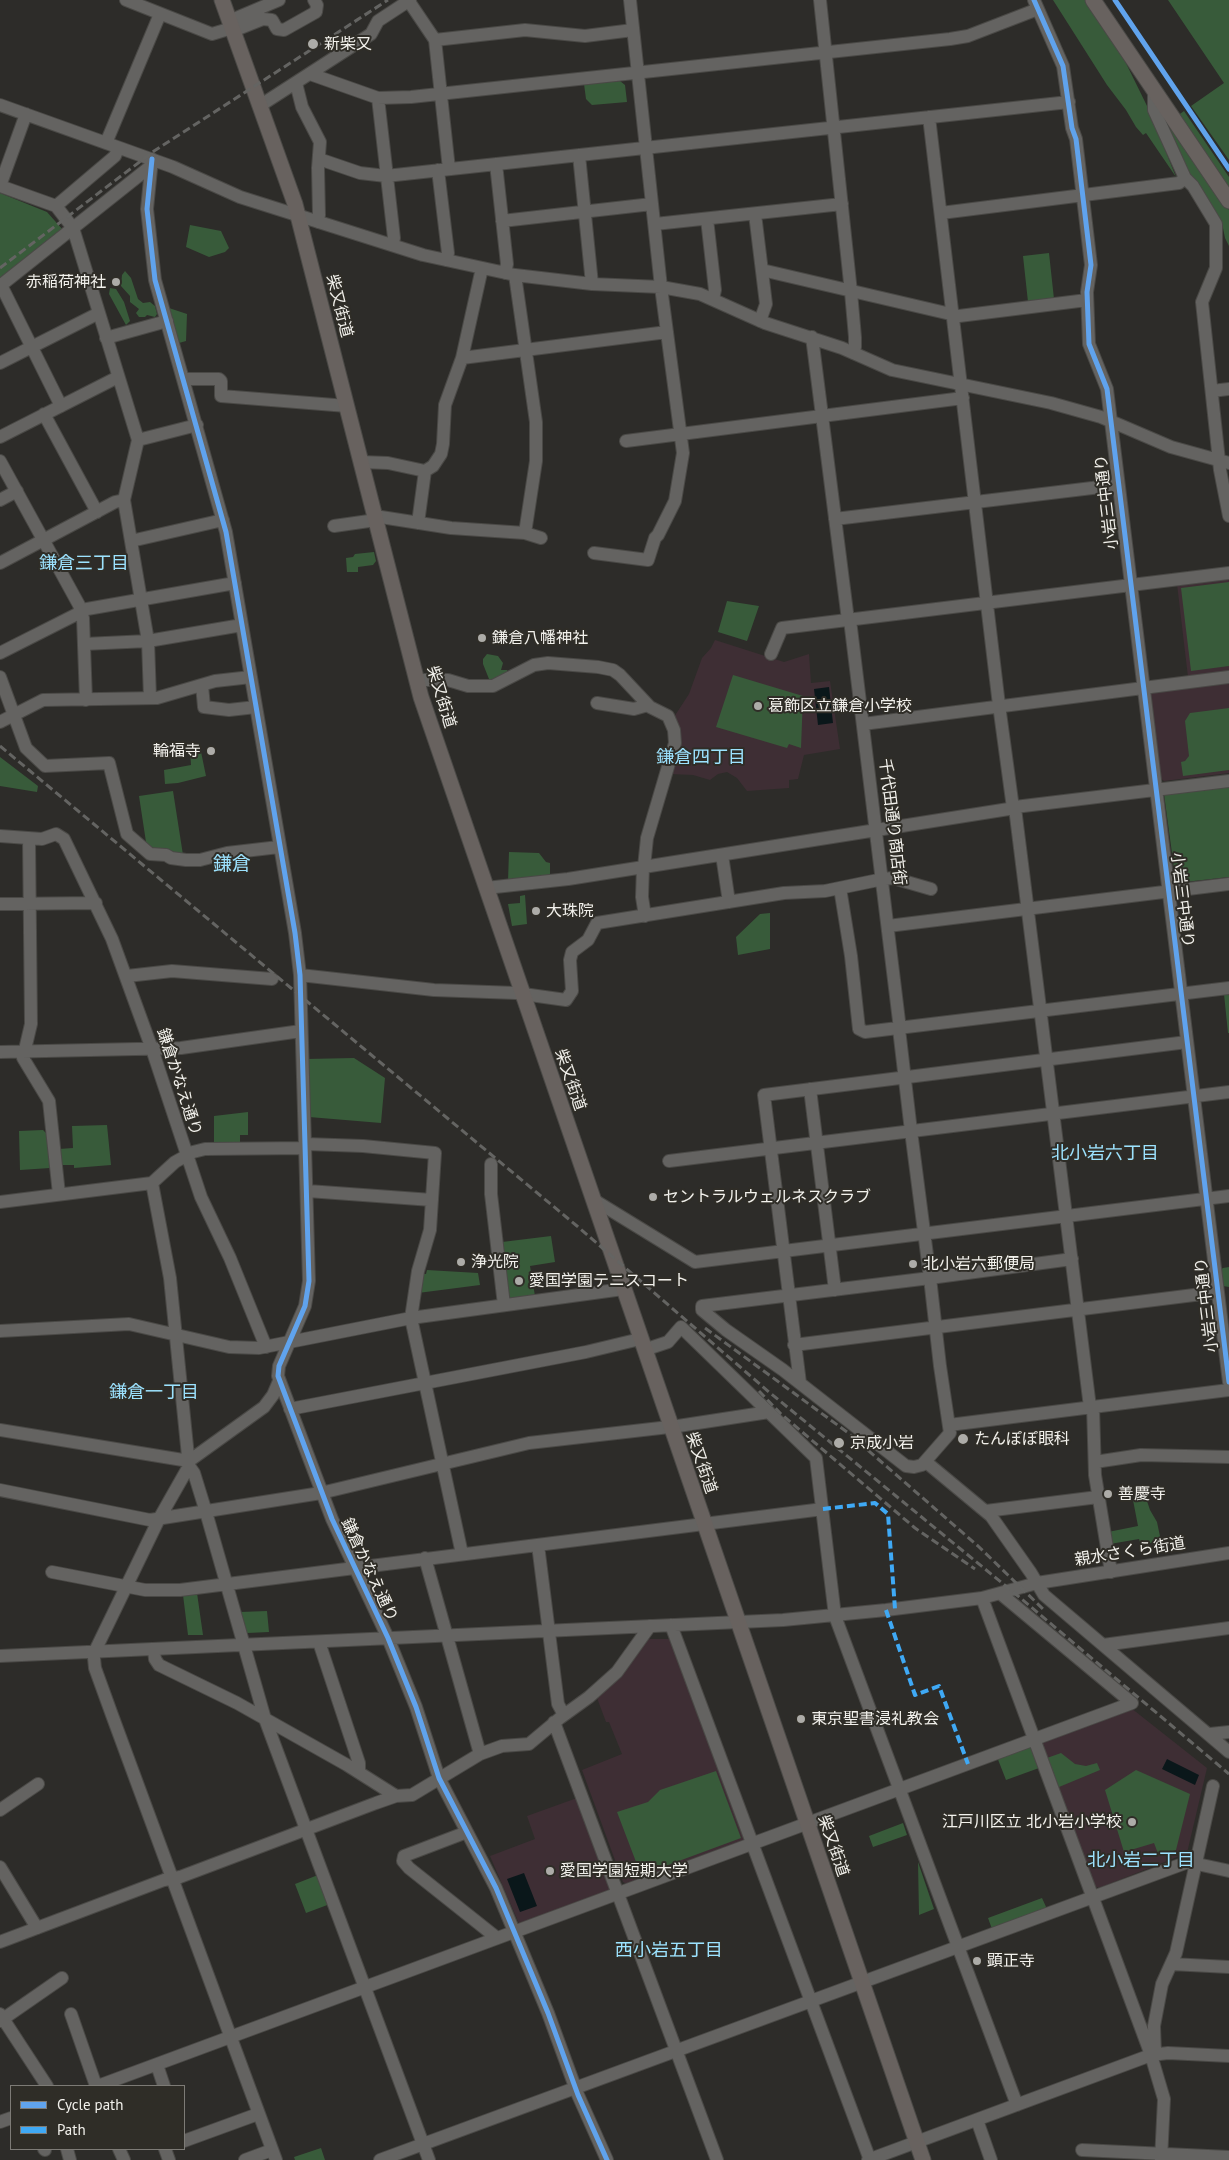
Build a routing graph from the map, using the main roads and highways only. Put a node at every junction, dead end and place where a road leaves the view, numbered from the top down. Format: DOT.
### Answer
graph roads {
  1 [pos="222,0"];
  2 [pos="1092,0"];
  3 [pos="1229,201"];
  4 [pos="923,2160"];
  1 -- 4 [label="main road, 柴又街道"];
  2 -- 3 [label="main road"];
}
